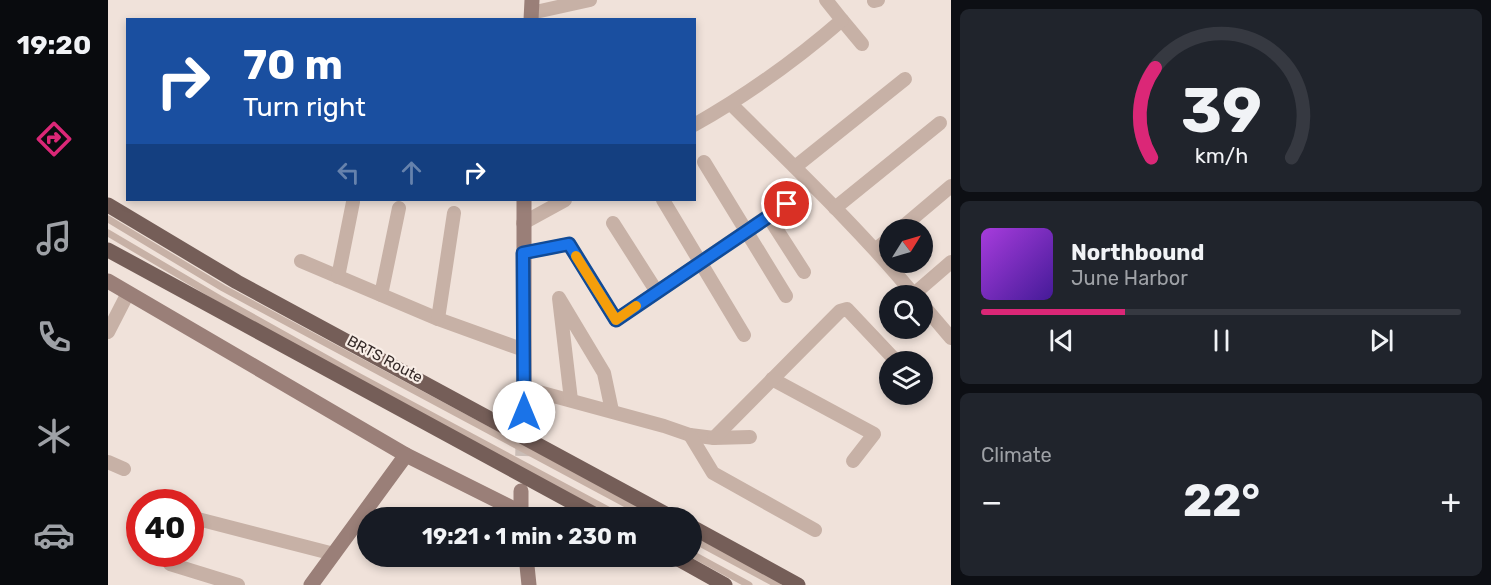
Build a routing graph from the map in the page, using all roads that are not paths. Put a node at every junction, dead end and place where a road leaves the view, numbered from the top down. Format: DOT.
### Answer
graph roads {
  1 [pos="591,0"];
  2 [pos="825,0"];
  3 [pos="531,11"];
  4 [pos="842,20"];
  5 [pos="862,44"];
  6 [pos="905,79"];
  7 [pos="731,104"];
  8 [pos="940,123"];
  9 [pos="696,124"];
  10 [pos="704,162"];
  11 [pos="795,167"];
  12 [pos="951,186"];
  13 [pos="524,201"];
  14 [pos="563,201"];
  15 [pos="664,201"];
  16 [pos="353,202"];
  17 [pos="787,204"];
  18 [pos="108,205"];
  19 [pos="835,207"];
  20 [pos="399,208"];
  21 [pos="454,213"];
  22 [pos="768,216"];
  23 [pos="108,219"];
  24 [pos="912,219"];
  25 [pos="523,223"];
  26 [pos="613,223"];
  27 [pos="746,231"];
  28 [pos="108,233"];
  29 [pos="879,247"];
  30 [pos="876,249"];
  31 [pos="108,250"];
  32 [pos="523,253"];
  33 [pos="301,261"];
  34 [pos="700,262"];
  35 [pos="951,262"];
  36 [pos="804,272"];
  37 [pos="338,277"];
  38 [pos="108,281"];
  39 [pos="906,285"];
  40 [pos="929,285"];
  41 [pos="657,292"];
  42 [pos="128,293"];
  43 [pos="381,295"];
  44 [pos="786,296"];
  45 [pos="933,317"];
  46 [pos="438,319"];
  47 [pos="108,333"];
  48 [pos="744,335"];
  49 [pos="951,338"];
  50 [pos="524,350"];
  51 [pos="887,351"];
  52 [pos="772,379"];
  53 [pos="524,388"];
  54 [pos="571,400"];
  55 [pos="612,411"];
  56 [pos="524,412"];
  57 [pos="690,435"];
  58 [pos="750,437"];
  59 [pos="714,438"];
  60 [pos="406,455"];
  61 [pos="854,461"];
  62 [pos="108,462"];
  63 [pos="124,469"];
  64 [pos="521,491"];
  65 [pos="505,507"];
  66 [pos="520,507"];
  67 [pos="581,507"];
  68 [pos="603,507"];
  69 [pos="631,507"];
  70 [pos="654,507"];
  71 [pos="204,521"];
  72 [pos="815,530"];
  73 [pos="702,532"];
  74 [pos="702,544"];
  75 [pos="334,554"];
  76 [pos="702,559"];
  77 [pos="180,567"];
  78 [pos="528,567"];
  79 [pos="693,567"];
  80 [pos="238,585"];
  81 [pos="311,585"];
  82 [pos="530,585"];
  83 [pos="725,585"];
  84 [pos="749,585"];
  85 [pos="778,585"];
  86 [pos="798,585"];
  1 -- 3 [label="street"];
  2 -- 4 [label="street"];
  4 -- 5 [label="street"];
  4 -- 7 [label="street"];
  6 -- 11 [label="street"];
  7 -- 9 [label="street"];
  7 -- 11 [label="street"];
  8 -- 19 [label="street"];
  10 -- 27 [label="street"];
  11 -- 19 [label="street"];
  12 -- 24 [label="street"];
  13 -- 25 [label="street"];
  14 -- 25 [label="street"];
  15 -- 34 [label="street"];
  16 -- 37 [label="street"];
  17 -- 22 [label="street"];
  18 -- 70 [label="main road"];
  19 -- 30 [label="street"];
  20 -- 43 [label="street"];
  21 -- 46 [label="street"];
  22 -- 27 [label="street"];
  22 -- 36 [label="street"];
  23 -- 69 [label="lane, BRTS Route"];
  25 -- 32 [label="street"];
  26 -- 41 [label="street"];
  27 -- 34 [label="street"];
  27 -- 44 [label="street"];
  28 -- 68 [label="lane, BRTS Route"];
  29 -- 30 [label="street"];
  30 -- 39 [label="street"];
  31 -- 67 [label="main road"];
  32 -- 41 [label="street"];
  32 -- 50 [label="street"];
  33 -- 37 [label="street"];
  34 -- 41 [label="street"];
  34 -- 48 [label="street"];
  35 -- 40 [label="street"];
  37 -- 43 [label="street"];
  38 -- 42 [label="street"];
  42 -- 47 [label="street"];
  42 -- 60 [label="street"];
  43 -- 46 [label="street"];
  45 -- 49 [label="street"];
  46 -- 50 [label="street"];
  50 -- 53 [label="street"];
  51 -- 52 [label="street"];
  52 -- 59 [label="street"];
  52 -- 61 [label="street"];
  53 -- 54 [label="street"];
  53 -- 56 [label="street"];
  54 -- 55 [label="street"];
  54 -- 55 [label="street"];
  55 -- 57 [label="street"];
  57 -- 59 [label="street"];
  57 -- 72 [label="street"];
  58 -- 59 [label="street"];
  60 -- 65 [label="street"];
  60 -- 75 [label="street"];
  62 -- 63 [label="street"];
  64 -- 66 [label="street"];
  71 -- 75 [label="street"];
  73 -- 86 [label="main road"];
  74 -- 85 [label="lane"];
  75 -- 81 [label="street"];
  76 -- 84 [label="lane"];
  77 -- 80 [label="street"];
  78 -- 82 [label="street"];
  79 -- 83 [label="main road"];
}
